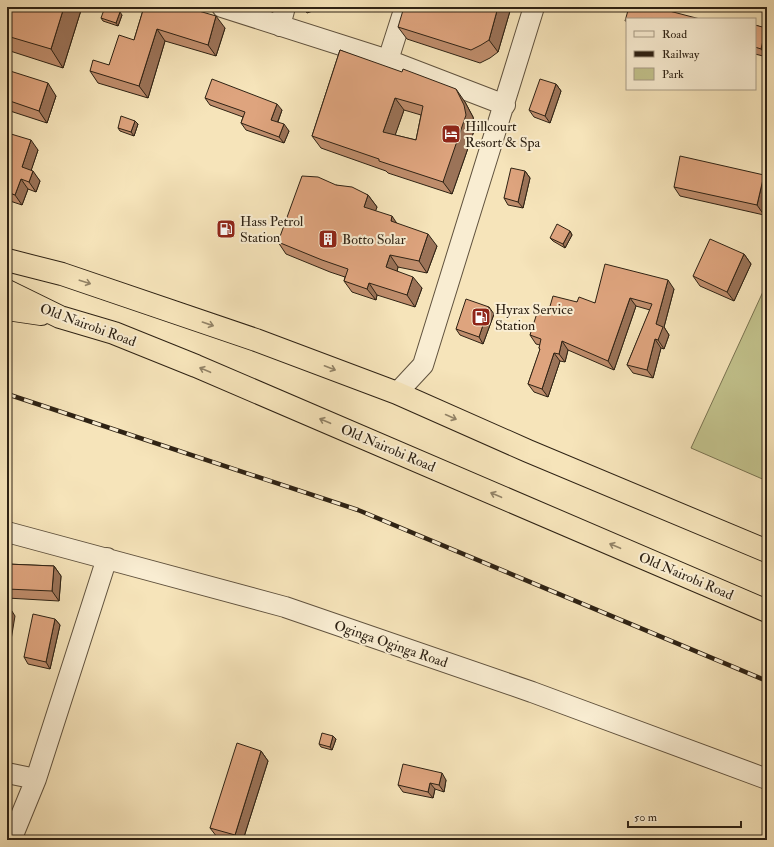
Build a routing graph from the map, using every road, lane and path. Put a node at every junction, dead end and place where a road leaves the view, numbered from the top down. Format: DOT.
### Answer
graph roads {
  1 [pos="222,7"];
  2 [pos="286,7"];
  3 [pos="405,7"];
  4 [pos="534,7"];
  5 [pos="280,26"];
  6 [pos="388,60"];
  7 [pos="505,105"];
  8 [pos="7,245"];
  9 [pos="7,260"];
  10 [pos="62,274"];
  11 [pos="7,291"];
  12 [pos="7,309"];
  13 [pos="60,317"];
  14 [pos="397,393"];
  15 [pos="7,532"];
  16 [pos="767,551"];
  17 [pos="107,558"];
  18 [pos="767,611"];
  19 [pos="7,773"];
  20 [pos="36,779"];
  21 [pos="767,779"];
  22 [pos="11,840"];
  1 -- 5 [label="street"];
  2 -- 5 [label="street"];
  3 -- 6 [label="street"];
  4 -- 7 [label="street"];
  5 -- 6 [label="street"];
  6 -- 7 [label="street"];
  7 -- 14 [label="street"];
  8 -- 10 [label="highway"];
  9 -- 10 [label="highway"];
  10 -- 14 [label="highway, one-way"];
  11 -- 13 [label="highway, Old Nairobi Road"];
  12 -- 13 [label="highway"];
  18 -- 13 [label="highway, Old Nairobi Road, one-way"];
  14 -- 16 [label="highway, one-way"];
  15 -- 17 [label="street, Oginga Oginga Road"];
  17 -- 20 [label="street"];
  17 -- 21 [label="street, Oginga Oginga Road"];
  19 -- 20 [label="street"];
  20 -- 22 [label="street"];
}
